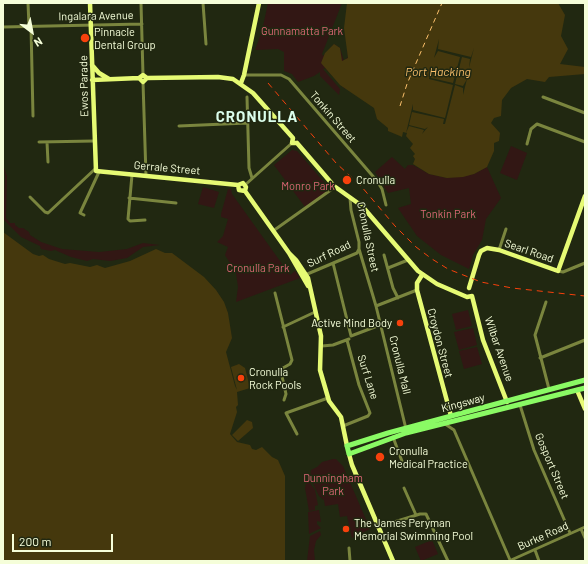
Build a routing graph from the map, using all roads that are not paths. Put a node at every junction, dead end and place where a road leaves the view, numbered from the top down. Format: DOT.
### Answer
graph roads {
  1 [pos="28,3"];
  2 [pos="90,3"];
  3 [pos="141,3"];
  4 [pos="203,3"];
  5 [pos="259,3"];
  6 [pos="142,24"];
  7 [pos="91,25"];
  8 [pos="30,26"];
  9 [pos="3,27"];
  10 [pos="206,44"];
  11 [pos="92,65"];
  12 [pos="244,75"];
  13 [pos="144,78"];
  14 [pos="108,79"];
  15 [pos="92,80"];
  16 [pos="241,83"];
  17 [pos="247,97"];
  18 [pos="543,97"];
  19 [pos="585,113"];
  20 [pos="33,116"];
  21 [pos="247,124"];
  22 [pos="179,126"];
  23 [pos="94,141"];
  24 [pos="39,142"];
  25 [pos="47,142"];
  26 [pos="294,142"];
  27 [pos="585,142"];
  28 [pos="527,144"];
  29 [pos="48,162"];
  30 [pos="97,171"];
  31 [pos="132,176"];
  32 [pos="146,177"];
  33 [pos="252,178"];
  34 [pos="245,184"];
  35 [pos="238,185"];
  36 [pos="335,187"];
  37 [pos="245,191"];
  38 [pos="585,196"];
  39 [pos="30,197"];
  40 [pos="129,198"];
  41 [pos="350,198"];
  42 [pos="176,203"];
  43 [pos="386,205"];
  44 [pos="84,215"];
  45 [pos="145,220"];
  46 [pos="506,229"];
  47 [pos="273,231"];
  48 [pos="359,249"];
  49 [pos="499,250"];
  50 [pos="384,255"];
  51 [pos="408,260"];
  52 [pos="333,263"];
  53 [pos="585,263"];
  54 [pos="388,268"];
  55 [pos="558,271"];
  56 [pos="420,273"];
  57 [pos="305,275"];
  58 [pos="469,288"];
  59 [pos="417,290"];
  60 [pos="464,293"];
  61 [pos="275,294"];
  62 [pos="472,296"];
  63 [pos="398,298"];
  64 [pos="546,302"];
  65 [pos="376,306"];
  66 [pos="315,312"];
  67 [pos="380,325"];
  68 [pos="283,327"];
  69 [pos="351,336"];
  70 [pos="347,340"];
  71 [pos="585,340"];
  72 [pos="322,346"];
  73 [pos="540,358"];
  74 [pos="585,380"];
  75 [pos="585,388"];
  76 [pos="549,390"];
  77 [pos="577,390"];
  78 [pos="551,396"];
  79 [pos="328,398"];
  80 [pos="284,400"];
  81 [pos="507,402"];
  82 [pos="520,405"];
  83 [pos="509,408"];
  84 [pos="585,409"];
  85 [pos="451,416"];
  86 [pos="468,418"];
  87 [pos="455,421"];
  88 [pos="445,424"];
  89 [pos="343,426"];
  90 [pos="434,426"];
  91 [pos="406,429"];
  92 [pos="454,430"];
  93 [pos="297,434"];
  94 [pos="393,437"];
  95 [pos="359,443"];
  96 [pos="347,446"];
  97 [pos="365,448"];
  98 [pos="349,454"];
  99 [pos="403,464"];
  100 [pos="404,488"];
  101 [pos="416,515"];
  102 [pos="378,527"];
  103 [pos="585,527"];
  104 [pos="581,529"];
  105 [pos="570,534"];
  106 [pos="585,538"];
  107 [pos="349,548"];
  108 [pos="535,550"];
  109 [pos="350,561"];
  110 [pos="393,561"];
  111 [pos="448,561"];
  112 [pos="510,561"];
  113 [pos="540,561"];
  1 -- 8 [label="street"];
  2 -- 7 [label="street, Ewos Parade"];
  3 -- 6 [label="street"];
  4 -- 10 [label="street"];
  5 -- 12 [label="street"];
  6 -- 7 [label="street, Ingalara Avenue"];
  6 -- 13 [label="street"];
  7 -- 8 [label="street, Ingalara Avenue"];
  7 -- 11 [label="street, Ewos Parade"];
  8 -- 9 [label="street, Ingalara Avenue"];
  8 -- 20 [label="street"];
  11 -- 14 [label="street"];
  11 -- 15 [label="street, Ewos Parade"];
  12 -- 16 [label="street"];
  12 -- 43 [label="street, Tonkin Street"];
  13 -- 14 [label="street"];
  13 -- 16 [label="street"];
  13 -- 32 [label="street"];
  14 -- 15 [label="street"];
  15 -- 23 [label="street, Ewos Parade"];
  16 -- 26 [label="street, Cronulla Street"];
  17 -- 21 [label="street"];
  18 -- 19 [label="street"];
  21 -- 22 [label="street"];
  21 -- 33 [label="street"];
  23 -- 25 [label="street"];
  23 -- 30 [label="street, Ewos Parade"];
  24 -- 25 [label="street"];
  25 -- 29 [label="street"];
  26 -- 33 [label="street"];
  26 -- 36 [label="street, Cronulla Street"];
  27 -- 28 [label="street"];
  30 -- 31 [label="street, Gerrale Street"];
  30 -- 39 [label="street"];
  30 -- 44 [label="street"];
  31 -- 32 [label="street, Gerrale Street"];
  31 -- 40 [label="street"];
  32 -- 35 [label="street, Gerrale Street"];
  33 -- 34 [label="street"];
  34 -- 35 [label="street, Gerrale Street"];
  34 -- 37 [label="street"];
  35 -- 37 [label="street"];
  36 -- 41 [label="street, Cronulla Street"];
  36 -- 47 [label="street"];
  37 -- 47 [label="street"];
  38 -- 55 [label="street"];
  40 -- 42 [label="street"];
  40 -- 45 [label="street"];
  41 -- 48 [label="street, Cronulla Street"];
  41 -- 51 [label="street"];
  46 -- 49 [label="street"];
  47 -- 57 [label="street"];
  48 -- 52 [label="street, Surf Road"];
  48 -- 65 [label="street, Cronulla Street"];
  49 -- 55 [label="street, Searl Road"];
  49 -- 58 [label="street, Searl Road"];
  50 -- 54 [label="street"];
  51 -- 54 [label="street"];
  51 -- 56 [label="street"];
  52 -- 57 [label="street, Surf Road"];
  52 -- 69 [label="street"];
  53 -- 55 [label="street, Searl Road"];
  54 -- 63 [label="street"];
  56 -- 59 [label="street"];
  56 -- 60 [label="street"];
  57 -- 66 [label="street"];
  58 -- 60 [label="street"];
  58 -- 62 [label="street, Wilbar Avenue"];
  59 -- 63 [label="street"];
  59 -- 85 [label="street, Croydon Street"];
  60 -- 62 [label="street"];
  61 -- 68 [label="street"];
  62 -- 81 [label="street, Wilbar Avenue"];
  63 -- 65 [label="street"];
  64 -- 73 [label="street"];
  65 -- 67 [label="street, Cronulla Mall"];
  66 -- 68 [label="street"];
  66 -- 72 [label="street"];
  67 -- 69 [label="street"];
  67 -- 91 [label="street, Cronulla Mall"];
  68 -- 80 [label="street"];
  69 -- 70 [label="street"];
  70 -- 72 [label="street"];
  70 -- 89 [label="street, Surf Lane"];
  71 -- 73 [label="street"];
  72 -- 79 [label="street"];
  73 -- 76 [label="street"];
  74 -- 76 [label="main road, Kingsway"];
  75 -- 77 [label="main road, Kingsway"];
  76 -- 78 [label="main road"];
  76 -- 81 [label="main road, Kingsway"];
  77 -- 78 [label="main road, Kingsway"];
  77 -- 84 [label="street"];
  78 -- 82 [label="main road, Kingsway"];
  79 -- 89 [label="street"];
  79 -- 93 [label="street"];
  81 -- 83 [label="main road, Wilbar Avenue"];
  81 -- 85 [label="main road, Kingsway"];
  82 -- 83 [label="main road, Kingsway"];
  82 -- 105 [label="street, Gosport Street"];
  83 -- 86 [label="main road, Kingsway"];
  85 -- 86 [label="main road"];
  85 -- 90 [label="main road"];
  85 -- 91 [label="main road, Kingsway"];
  86 -- 87 [label="main road, Kingsway"];
  87 -- 88 [label="main road, Kingsway"];
  87 -- 92 [label="street"];
  88 -- 90 [label="main road, Kingsway"];
  88 -- 92 [label="street"];
  89 -- 96 [label="street"];
  90 -- 94 [label="main road, Kingsway"];
  91 -- 95 [label="main road, Kingsway"];
  92 -- 112 [label="street"];
  94 -- 97 [label="main road, Kingsway"];
  94 -- 99 [label="street"];
  95 -- 96 [label="main road, Kingsway"];
  95 -- 97 [label="main road"];
  96 -- 98 [label="main road"];
  97 -- 98 [label="main road, Kingsway"];
  98 -- 102 [label="street"];
  100 -- 101 [label="street"];
  101 -- 102 [label="street"];
  101 -- 111 [label="street"];
  102 -- 110 [label="street"];
  103 -- 104 [label="street, Burke Road"];
  104 -- 105 [label="street, Burke Road"];
  104 -- 106 [label="street"];
  105 -- 108 [label="street, Burke Road"];
  107 -- 109 [label="street"];
  108 -- 112 [label="street, Burke Road"];
  108 -- 113 [label="street"];
}
